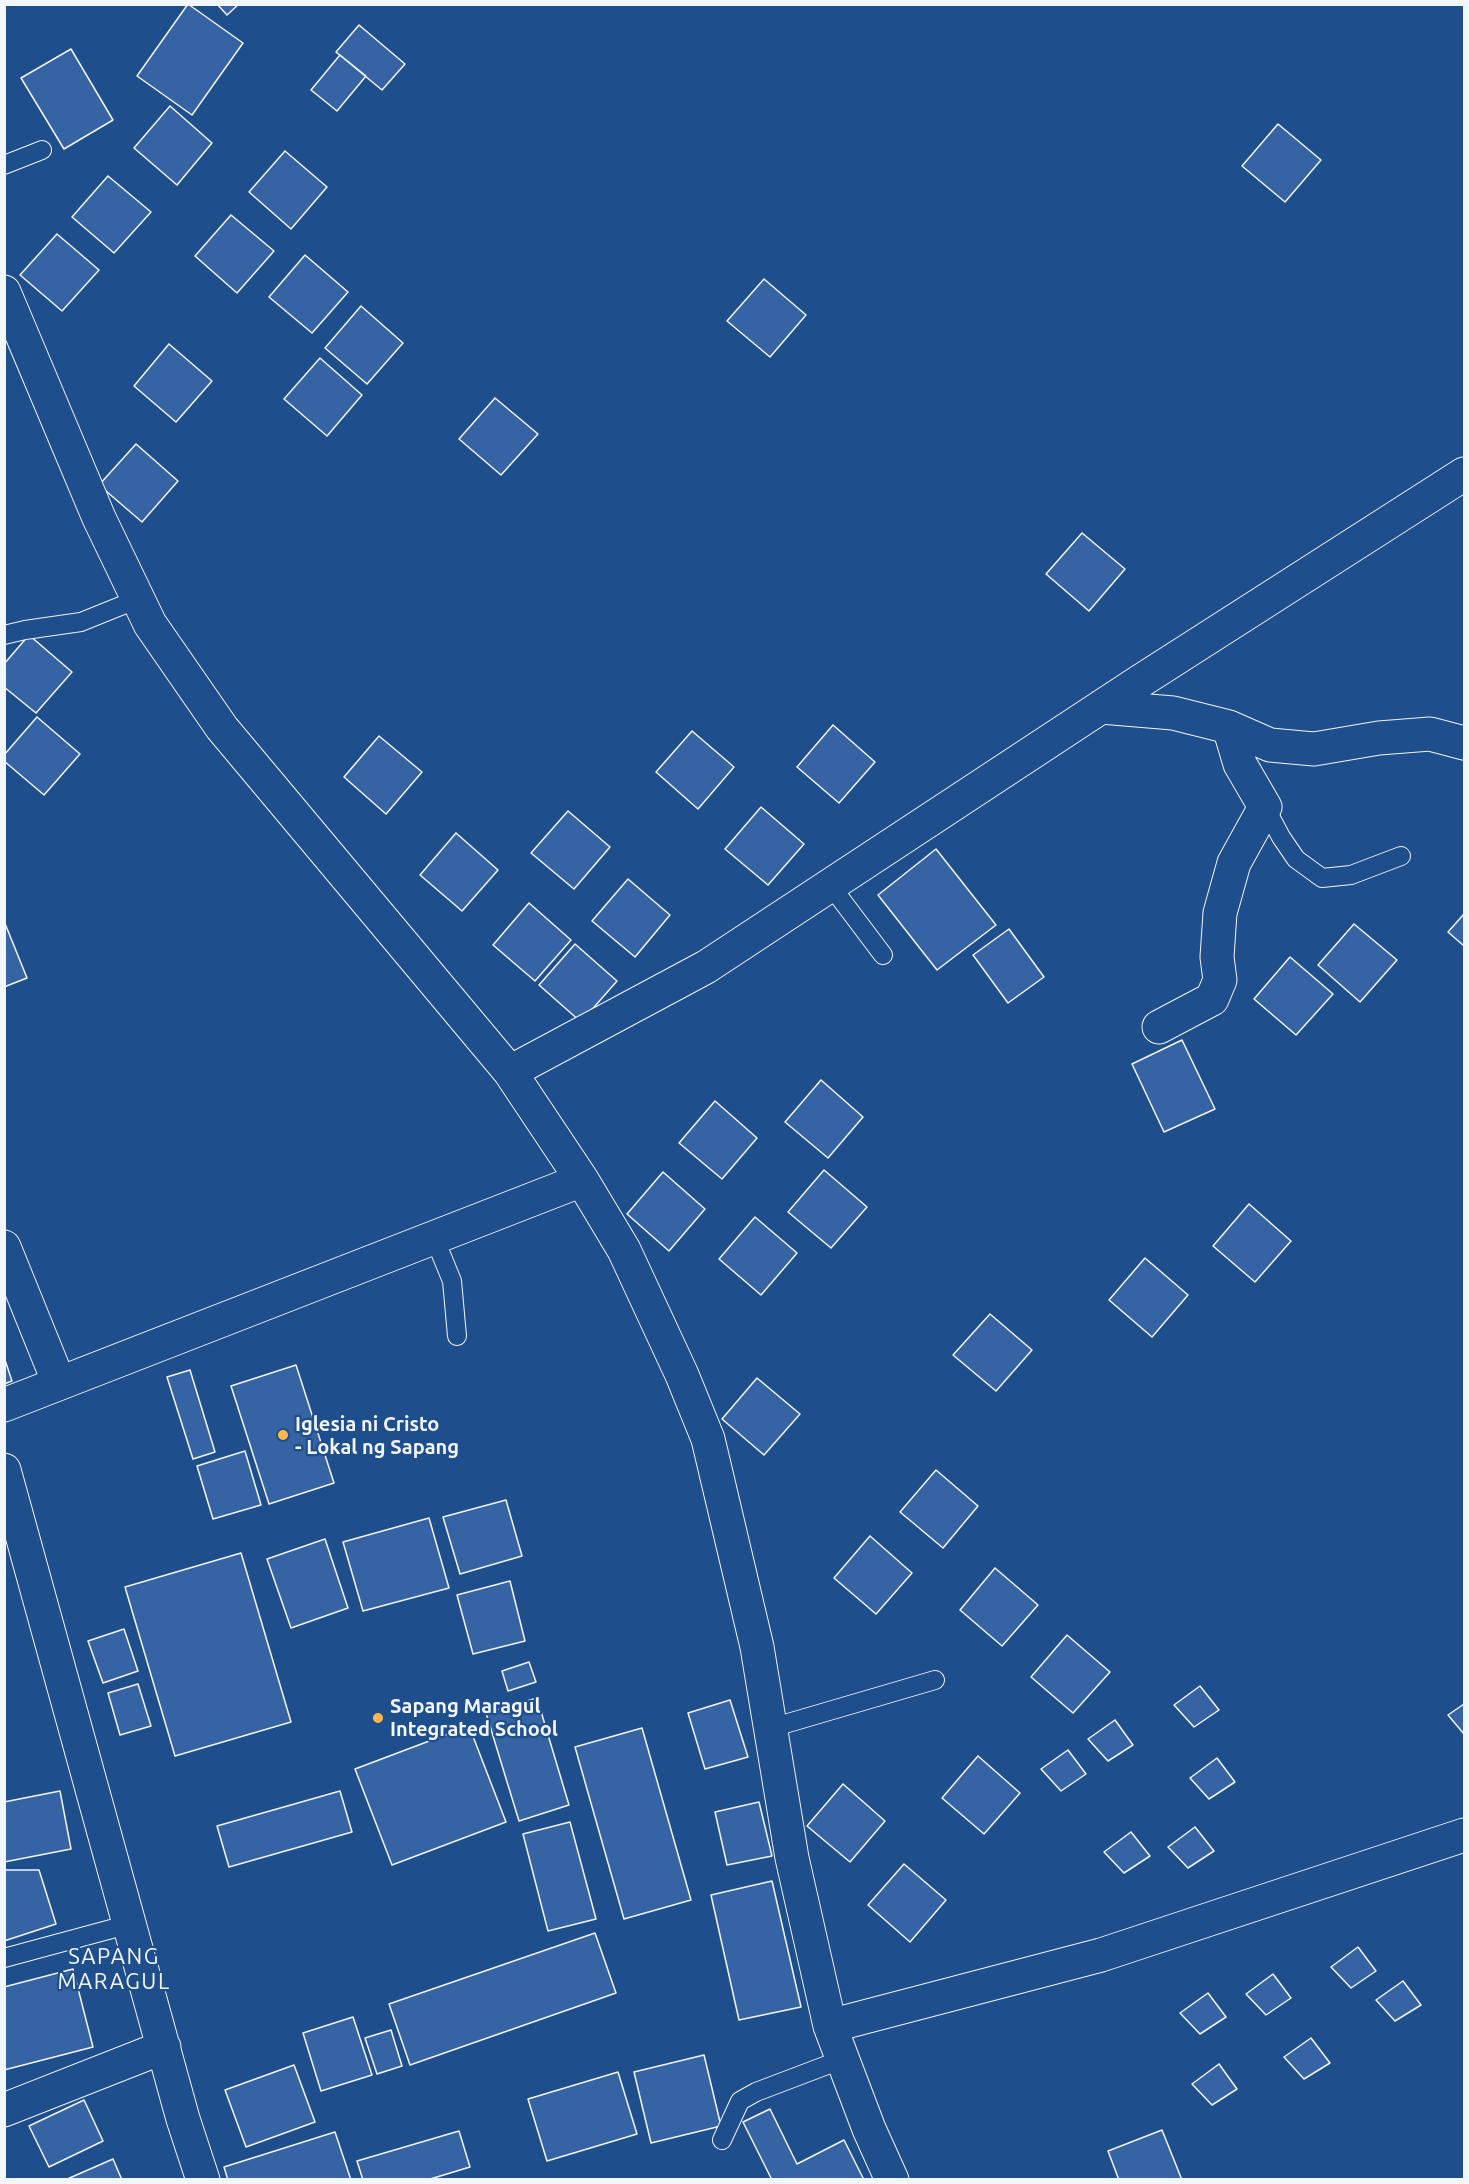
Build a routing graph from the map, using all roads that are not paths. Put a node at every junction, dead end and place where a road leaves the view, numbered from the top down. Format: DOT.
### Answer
graph roads {
  1 [pos="42,150"];
  2 [pos="4,165"];
  3 [pos="4,292"];
  4 [pos="1464,474"];
  5 [pos="138,599"];
  6 [pos="4,635"];
  7 [pos="1101,707"];
  8 [pos="1229,727"];
  9 [pos="1464,743"];
  10 [pos="1265,807"];
  11 [pos="1401,856"];
  12 [pos="831,886"];
  13 [pos="883,955"];
  14 [pos="1159,1028"];
  15 [pos="510,1072"];
  16 [pos="582,1180"];
  17 [pos="434,1237"];
  18 [pos="4,1247"];
  19 [pos="457,1336"];
  20 [pos="59,1383"];
  21 [pos="4,1405"];
  22 [pos="4,1470"];
  23 [pos="935,1680"];
  24 [pos="771,1728"];
  25 [pos="1464,1835"];
  26 [pos="130,1924"];
  27 [pos="4,1958"];
  28 [pos="830,2025"];
  29 [pos="164,2047"];
  30 [pos="843,2059"];
  31 [pos="4,2110"];
  32 [pos="722,2140"];
  33 [pos="203,2180"];
  34 [pos="892,2180"];
  1 -- 2 [label="lane"];
  3 -- 5 [label="street"];
  4 -- 7 [label="street"];
  5 -- 6 [label="lane"];
  5 -- 15 [label="street"];
  7 -- 8 [label="street"];
  7 -- 12 [label="street"];
  8 -- 9 [label="street"];
  8 -- 10 [label="street"];
  10 -- 11 [label="lane"];
  10 -- 14 [label="street"];
  12 -- 13 [label="lane"];
  12 -- 15 [label="street"];
  15 -- 16 [label="street"];
  16 -- 17 [label="street"];
  16 -- 24 [label="street"];
  17 -- 19 [label="lane"];
  17 -- 20 [label="street"];
  18 -- 20 [label="street"];
  20 -- 21 [label="street"];
  22 -- 26 [label="street"];
  23 -- 24 [label="lane"];
  24 -- 28 [label="street"];
  25 -- 28 [label="street"];
  26 -- 27 [label="lane"];
  26 -- 29 [label="street"];
  28 -- 30 [label="street"];
  29 -- 31 [label="street"];
  29 -- 33 [label="street"];
  30 -- 32 [label="lane"];
  30 -- 34 [label="street"];
}
